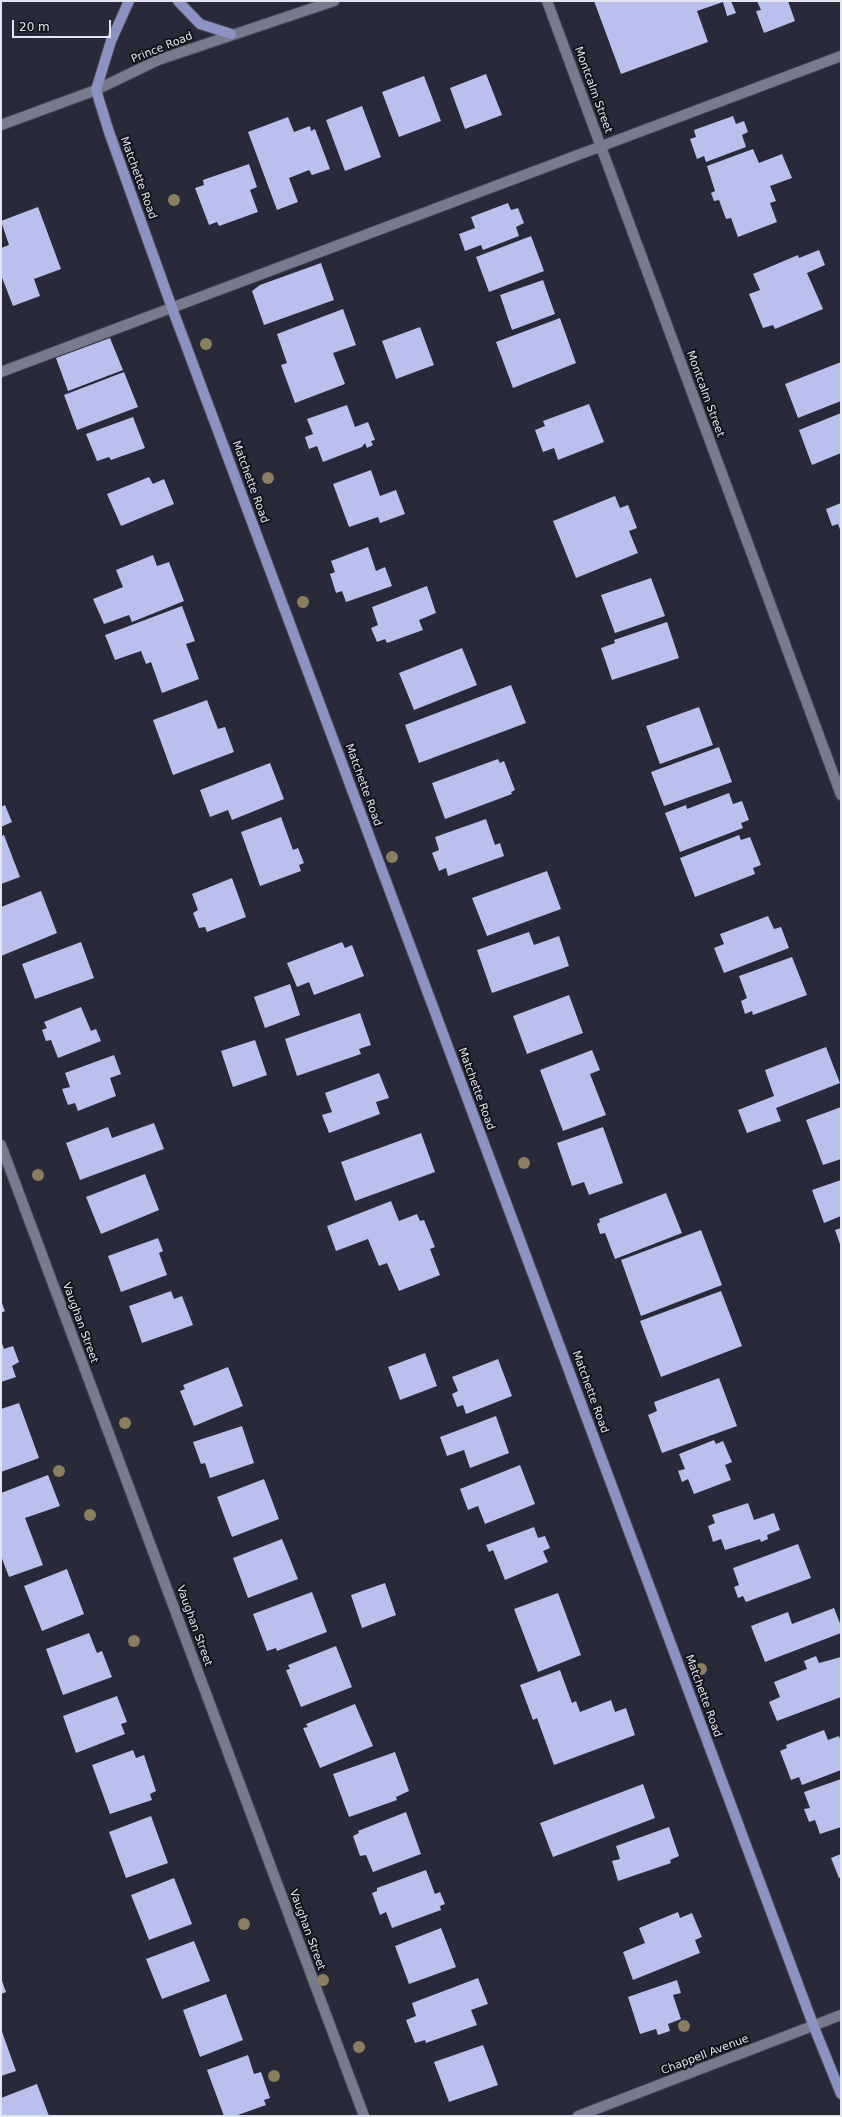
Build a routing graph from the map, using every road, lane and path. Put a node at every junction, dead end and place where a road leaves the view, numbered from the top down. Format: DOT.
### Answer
graph roads {
  1 [pos="129,1"];
  2 [pos="178,1"];
  3 [pos="334,1"];
  4 [pos="547,1"];
  5 [pos="231,34"];
  6 [pos="841,56"];
  7 [pos="96,90"];
  8 [pos="1,124"];
  9 [pos="601,147"];
  10 [pos="172,308"];
  11 [pos="1,372"];
  12 [pos="841,795"];
  13 [pos="1,1145"];
  14 [pos="841,2015"];
  15 [pos="814,2027"];
  16 [pos="841,2094"];
  17 [pos="364,2116"];
  18 [pos="578,2116"];
  1 -- 7 [label="main road"];
  2 -- 5 [label="main road"];
  3 -- 5 [label="street, Prince Road"];
  4 -- 9 [label="street, Montcalm Street"];
  5 -- 7 [label="street, Prince Road"];
  6 -- 9 [label="street"];
  7 -- 8 [label="street, Prince Road"];
  7 -- 10 [label="main road, Matchette Road"];
  9 -- 10 [label="street"];
  9 -- 12 [label="street, Montcalm Street"];
  10 -- 11 [label="street"];
  10 -- 15 [label="main road, Matchette Road"];
  13 -- 17 [label="street, Vaughan Street"];
  14 -- 15 [label="street, Chappell Avenue"];
  15 -- 16 [label="main road, Matchette Road"];
  15 -- 18 [label="street, Chappell Avenue"];
}
